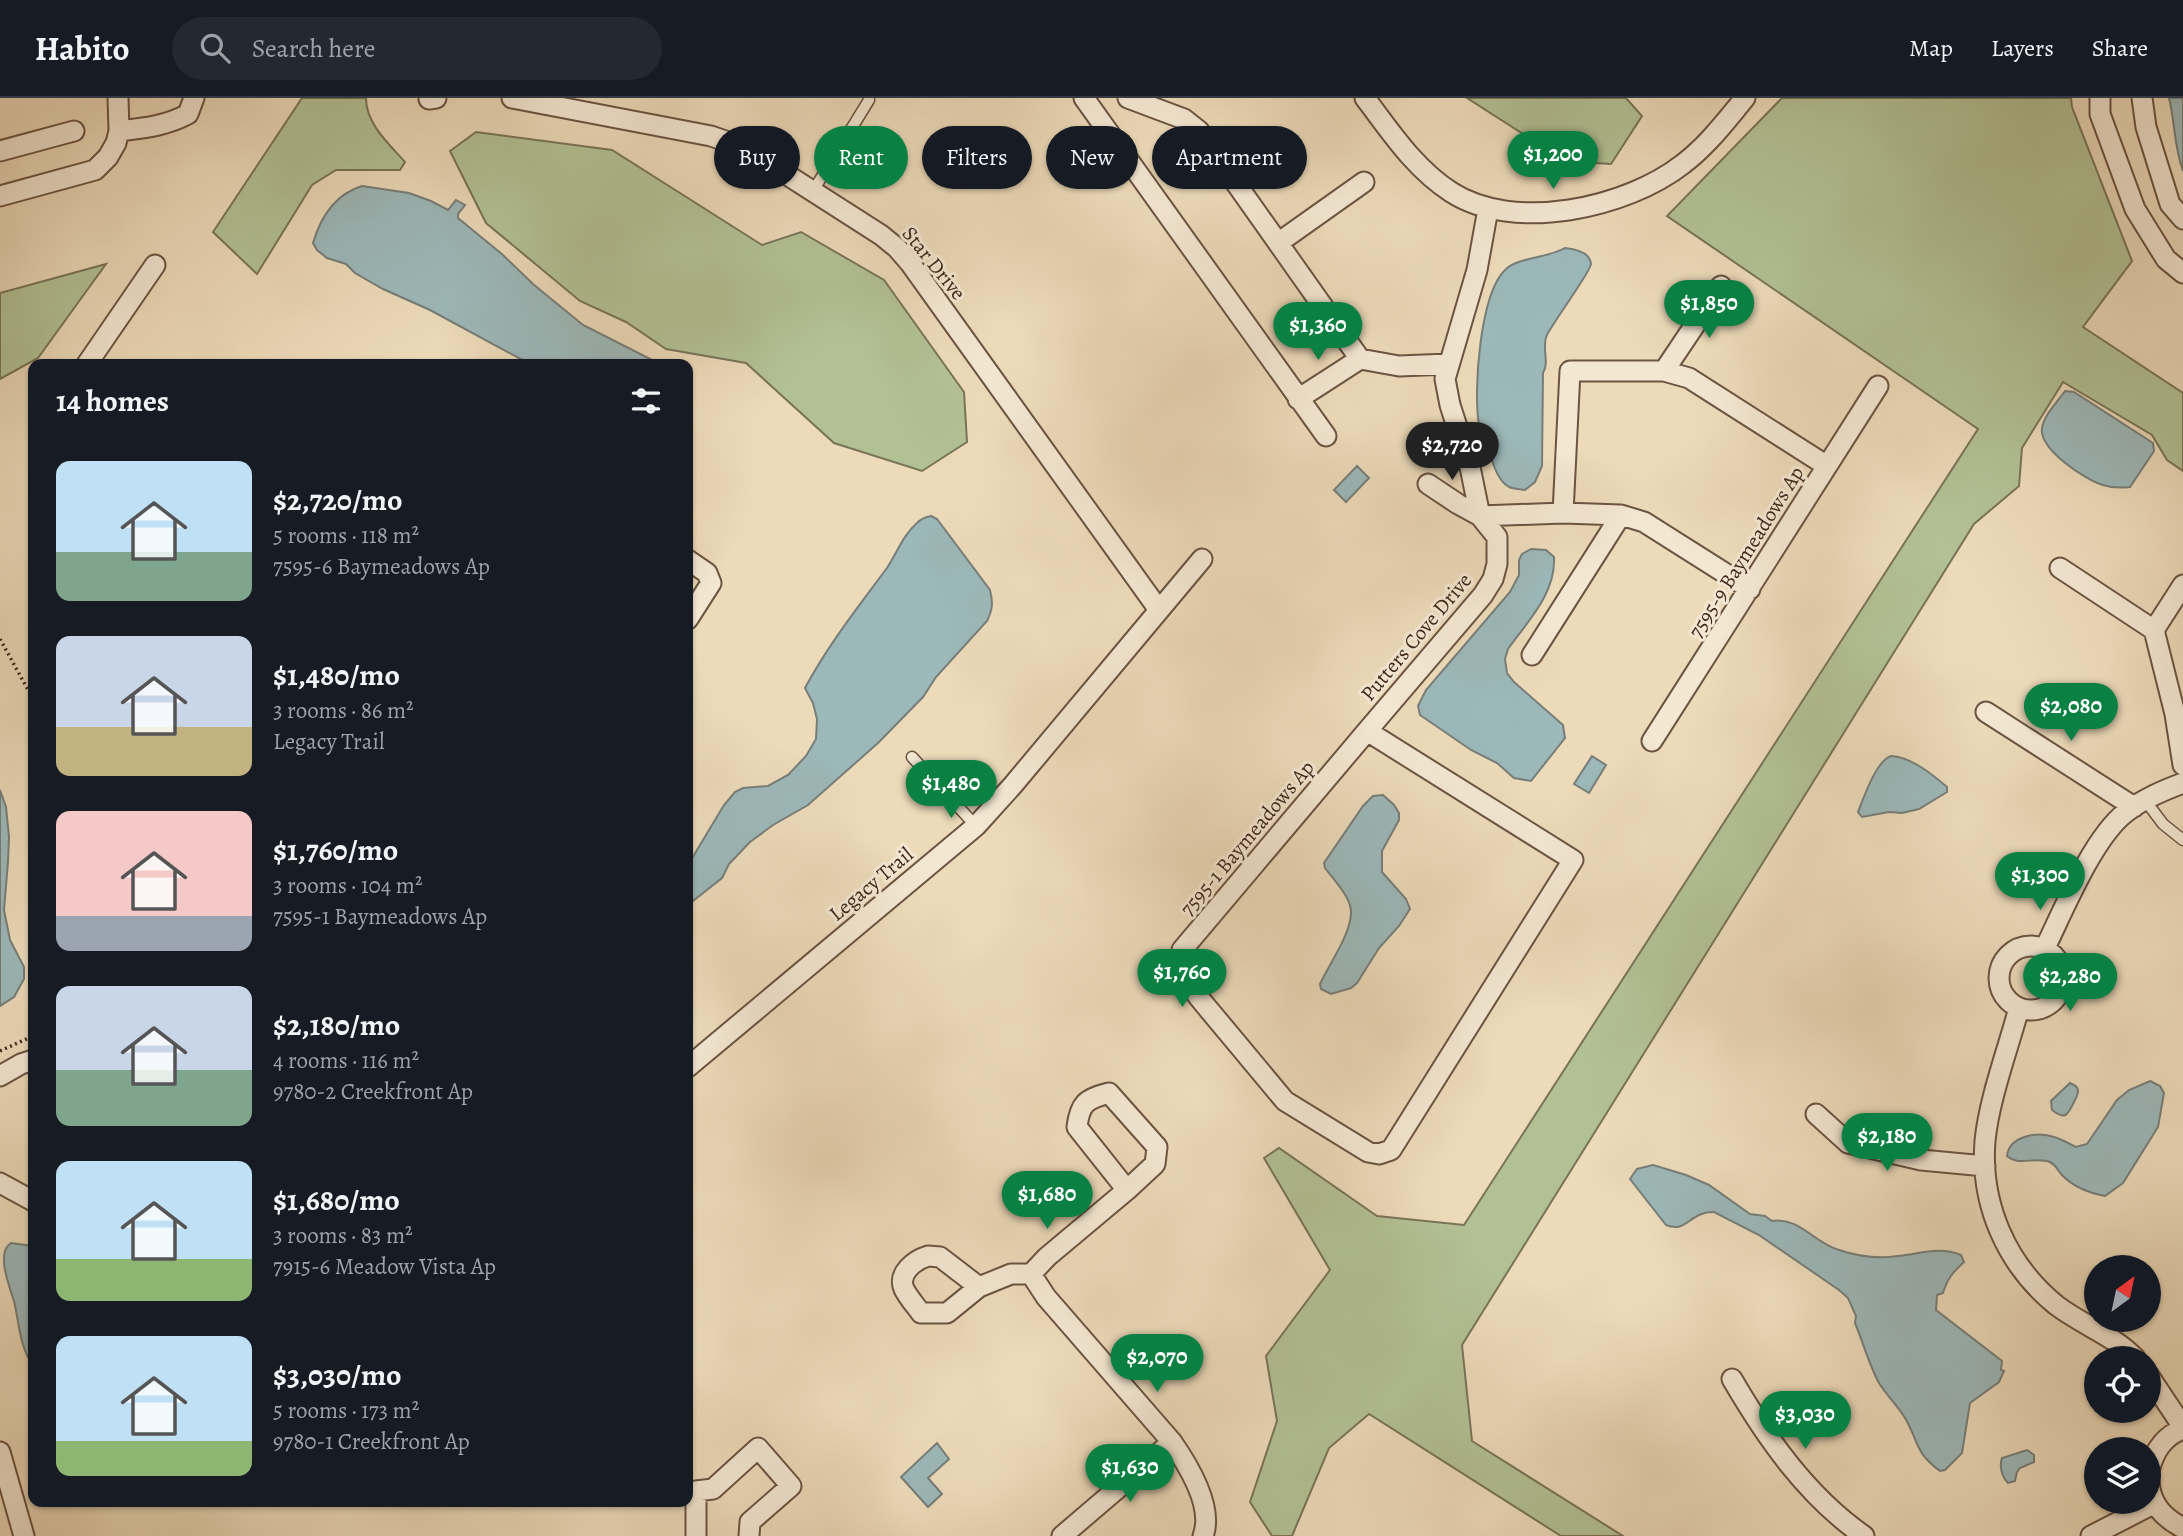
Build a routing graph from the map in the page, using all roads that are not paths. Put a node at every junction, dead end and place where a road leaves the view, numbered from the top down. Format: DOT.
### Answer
graph roads {
  1 [pos="118,98"];
  2 [pos="194,98"];
  3 [pos="436,98"];
  4 [pos="512,98"];
  5 [pos="1084,98"];
  6 [pos="1128,98"];
  7 [pos="1365,98"];
  8 [pos="1745,98"];
  9 [pos="2100,98"];
  10 [pos="2142,98"];
  11 [pos="429,99"];
  12 [pos="869,100"];
  13 [pos="74,131"];
  14 [pos="119,131"];
  15 [pos="0,151"];
  16 [pos="1364,182"];
  17 [pos="813,191"];
  18 [pos="0,196"];
  19 [pos="1488,208"];
  20 [pos="2183,219"];
  21 [pos="1278,243"];
  22 [pos="155,265"];
  23 [pos="2183,273"];
  24 [pos="1721,286"];
  25 [pos="90,359"];
  26 [pos="1360,359"];
  27 [pos="1449,364"];
  28 [pos="1664,371"];
  29 [pos="1878,386"];
  30 [pos="1298,398"];
  31 [pos="1326,436"];
  32 [pos="1827,466"];
  33 [pos="1428,484"];
  34 [pos="1563,513"];
  35 [pos="1621,515"];
  36 [pos="1480,516"];
  37 [pos="1202,559"];
  38 [pos="693,563"];
  39 [pos="2060,568"];
  40 [pos="2183,584"];
  41 [pos="1750,589"];
  42 [pos="1159,610"];
  43 [pos="693,611"];
  44 [pos="2154,630"];
  45 [pos="1532,655"];
  46 [pos="1986,712"];
  47 [pos="1367,731"];
  48 [pos="1652,741"];
  49 [pos="912,757"];
  50 [pos="2183,765"];
  51 [pos="2183,783"];
  52 [pos="2139,804"];
  53 [pos="976,826"];
  54 [pos="2183,840"];
  55 [pos="2045,948"];
  56 [pos="2019,1007"];
  57 [pos="28,1062"];
  58 [pos="693,1063"];
  59 [pos="0,1076"];
  60 [pos="1816,1114"];
  61 [pos="1985,1166"];
  62 [pos="0,1183"];
  63 [pos="1127,1190"];
  64 [pos="28,1198"];
  65 [pos="1031,1274"];
  66 [pos="979,1287"];
  67 [pos="2121,1346"];
  68 [pos="1732,1379"];
  69 [pos="2161,1394"];
  70 [pos="2183,1428"];
  71 [pos="1172,1442"];
  72 [pos="2161,1444"];
  73 [pos="0,1452"];
  74 [pos="2161,1510"];
  75 [pos="2134,1514"];
  76 [pos="2183,1528"];
  77 [pos="24,1536"];
  78 [pos="696,1536"];
  79 [pos="749,1536"];
  80 [pos="1062,1536"];
  81 [pos="1203,1536"];
  82 [pos="1864,1536"];
  83 [pos="2091,1536"];
  1 -- 14 [label="street"];
  2 -- 14 [label="street"];
  3 -- 11 [label="street"];
  4 -- 17 [label="street, Star Drive"];
  5 -- 30 [label="street"];
  6 -- 21 [label="street"];
  7 -- 19 [label="street"];
  8 -- 19 [label="street"];
  9 -- 23 [label="street"];
  10 -- 20 [label="street"];
  12 -- 17 [label="lane"];
  13 -- 15 [label="street"];
  14 -- 18 [label="street"];
  16 -- 21 [label="street"];
  17 -- 42 [label="street, Star Drive"];
  19 -- 27 [label="street, Putters Cove Drive"];
  21 -- 26 [label="street"];
  22 -- 25 [label="street"];
  24 -- 28 [label="street"];
  26 -- 27 [label="street"];
  26 -- 30 [label="street"];
  27 -- 36 [label="street, Putters Cove Drive"];
  28 -- 32 [label="street"];
  28 -- 34 [label="street"];
  29 -- 32 [label="street, 7595-9 Baymeadows Ap"];
  30 -- 31 [label="street"];
  32 -- 41 [label="street, 7595-9 Baymeadows Ap"];
  33 -- 36 [label="street"];
  34 -- 35 [label="street"];
  34 -- 36 [label="street"];
  35 -- 41 [label="street"];
  35 -- 45 [label="street"];
  36 -- 47 [label="street, Putters Cove Drive"];
  37 -- 42 [label="street, Legacy Trail"];
  38 -- 43 [label="street"];
  39 -- 44 [label="street"];
  40 -- 44 [label="street"];
  41 -- 48 [label="street, 7595-9 Baymeadows Ap"];
  42 -- 53 [label="street, Legacy Trail"];
  44 -- 50 [label="street"];
  46 -- 52 [label="street"];
  47 -- 47 [label="street, 7595-1 Baymeadows Ap"];
  49 -- 53 [label="lane"];
  51 -- 52 [label="street"];
  52 -- 54 [label="lane"];
  52 -- 55 [label="street"];
  53 -- 58 [label="street, Legacy Trail"];
  55 -- 56 [label="street"];
  55 -- 56 [label="street"];
  56 -- 61 [label="street"];
  57 -- 59 [label="street"];
  60 -- 61 [label="street"];
  61 -- 67 [label="street"];
  62 -- 64 [label="street"];
  63 -- 63 [label="street"];
  63 -- 65 [label="street"];
  65 -- 66 [label="street"];
  65 -- 71 [label="street"];
  68 -- 82 [label="street"];
  69 -- 70 [label="street"];
  70 -- 72 [label="street"];
  71 -- 80 [label="street"];
  71 -- 81 [label="street"];
  73 -- 77 [label="street"];
  74 -- 76 [label="street"];
  75 -- 83 [label="street"];
  78 -- 79 [label="street"];
}
